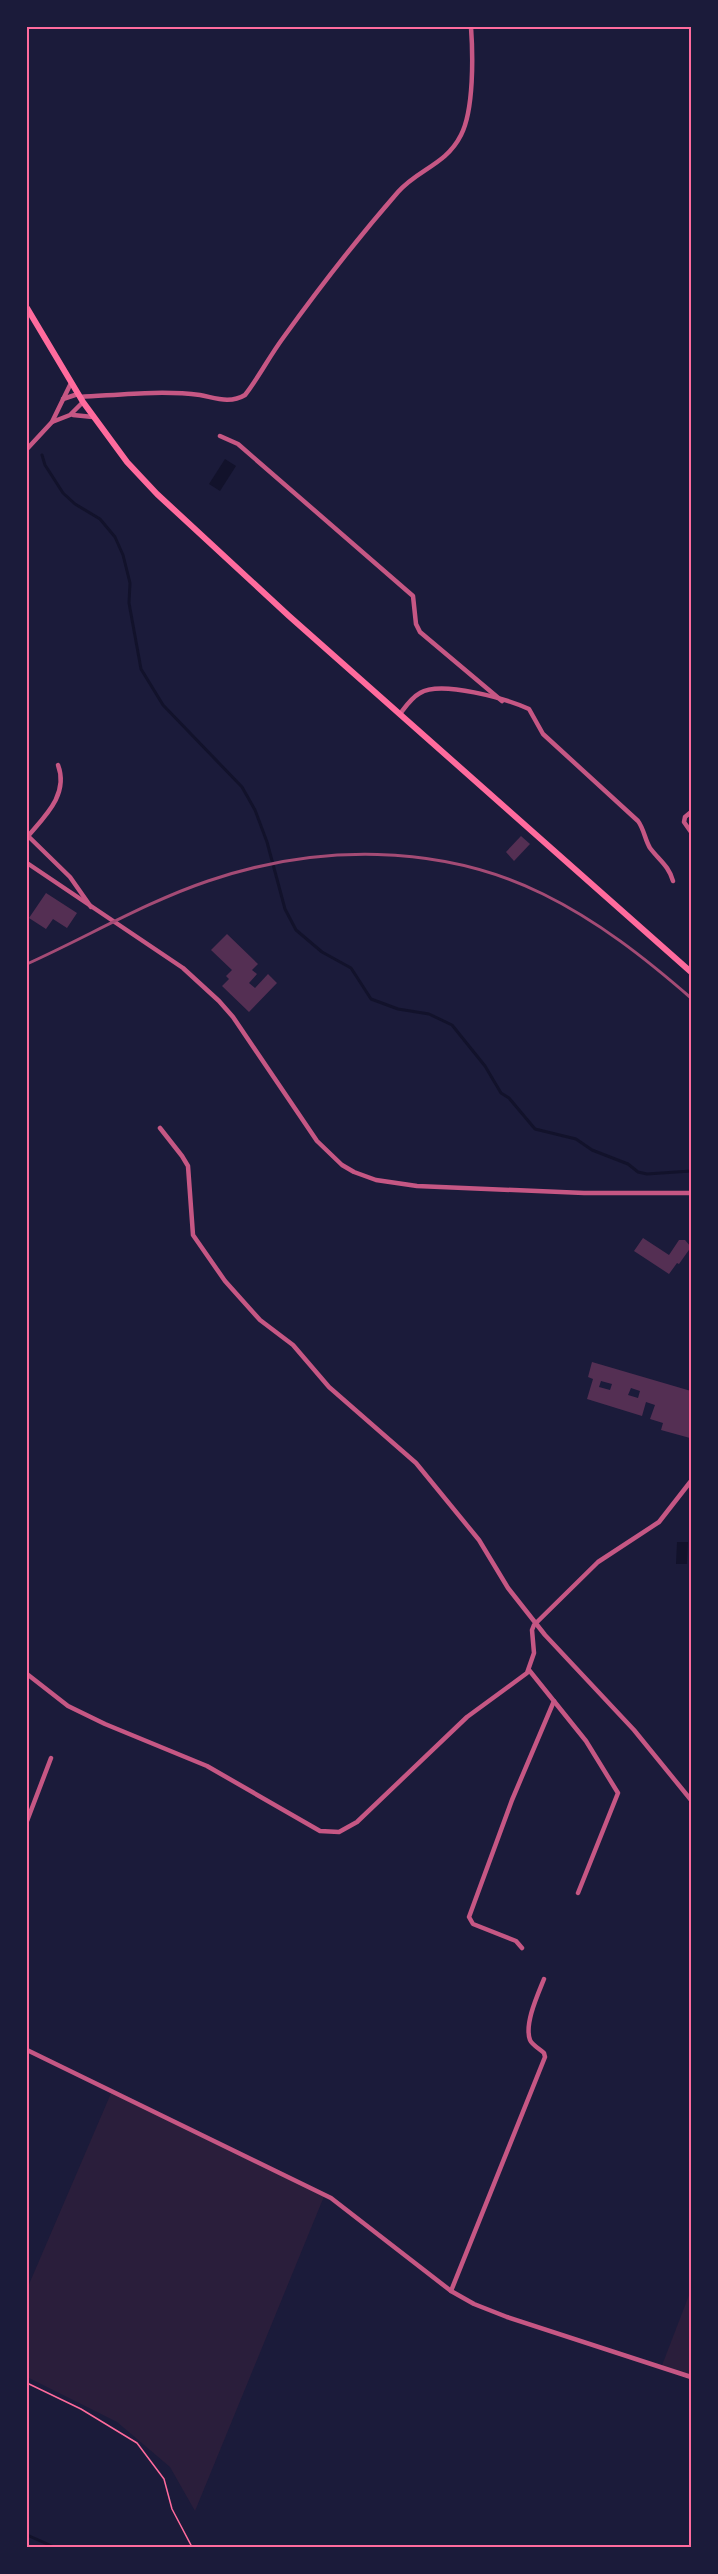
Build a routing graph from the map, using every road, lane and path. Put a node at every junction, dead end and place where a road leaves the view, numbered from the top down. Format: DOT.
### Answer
graph roads {
  1 [pos="471,27"];
  2 [pos="27,308"];
  3 [pos="71,383"];
  4 [pos="80,398"];
  5 [pos="63,399"];
  6 [pos="70,415"];
  7 [pos="93,417"];
  8 [pos="52,422"];
  9 [pos="220,436"];
  10 [pos="27,449"];
  11 [pos="502,701"];
  12 [pos="400,714"];
  13 [pos="58,765"];
  14 [pos="691,812"];
  15 [pos="691,832"];
  16 [pos="27,836"];
  17 [pos="27,863"];
  18 [pos="673,881"];
  19 [pos="93,909"];
  20 [pos="691,972"];
  21 [pos="160,1128"];
  22 [pos="691,1193"];
  23 [pos="691,1481"];
  24 [pos="536,1623"];
  25 [pos="529,1670"];
  26 [pos="27,1674"];
  27 [pos="554,1701"];
  28 [pos="51,1758"];
  29 [pos="691,1800"];
  30 [pos="27,1821"];
  31 [pos="578,1893"];
  32 [pos="522,1948"];
  33 [pos="544,1979"];
  34 [pos="27,2050"];
  35 [pos="451,2291"];
  36 [pos="691,2377"];
  37 [pos="27,2384"];
  38 [pos="192,2547"];
  1 -- 4 [label="street"];
  2 -- 3 [label="main road"];
  3 -- 4 [label="main road"];
  3 -- 5 [label="street"];
  4 -- 5 [label="street"];
  4 -- 6 [label="street"];
  4 -- 7 [label="main road"];
  5 -- 8 [label="street"];
  6 -- 7 [label="street"];
  6 -- 8 [label="street"];
  7 -- 12 [label="main road"];
  8 -- 10 [label="street"];
  9 -- 11 [label="street"];
  11 -- 12 [label="street"];
  11 -- 18 [label="street"];
  12 -- 20 [label="main road"];
  13 -- 16 [label="street"];
  14 -- 15 [label="street"];
  16 -- 19 [label="street"];
  17 -- 19 [label="street"];
  19 -- 22 [label="street"];
  21 -- 24 [label="street"];
  23 -- 24 [label="street"];
  24 -- 25 [label="street"];
  24 -- 29 [label="street"];
  25 -- 26 [label="street"];
  25 -- 27 [label="street"];
  27 -- 31 [label="street"];
  27 -- 32 [label="street"];
  28 -- 30 [label="street"];
  33 -- 35 [label="street"];
  34 -- 35 [label="street"];
  35 -- 36 [label="street"];
  37 -- 38 [label="path"];
}
